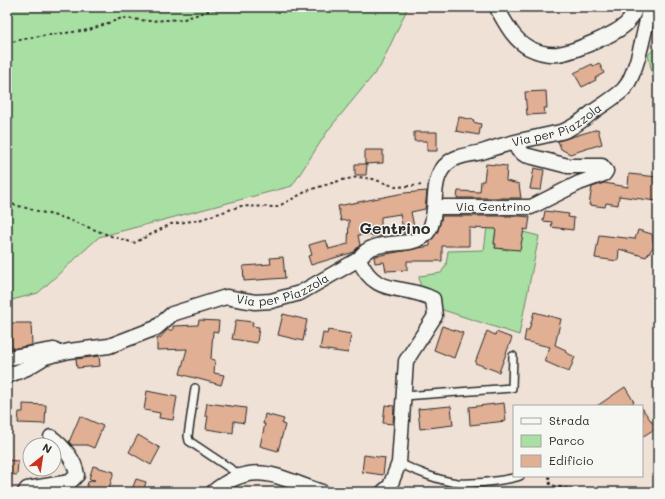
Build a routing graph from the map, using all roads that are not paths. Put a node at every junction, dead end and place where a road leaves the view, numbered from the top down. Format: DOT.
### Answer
graph roads {
  1 [pos="636,7"];
  2 [pos="650,7"];
  3 [pos="498,10"];
  4 [pos="522,141"];
  5 [pos="435,207"];
  6 [pos="359,259"];
  7 [pos="69,351"];
  8 [pos="513,356"];
  9 [pos="7,358"];
  10 [pos="7,376"];
  11 [pos="195,388"];
  12 [pos="404,396"];
  13 [pos="62,446"];
  14 [pos="399,463"];
  15 [pos="240,475"];
  16 [pos="517,477"];
  17 [pos="25,492"];
  18 [pos="213,492"];
  19 [pos="322,492"];
  20 [pos="383,492"];
  1 -- 3 [label="street"];
  2 -- 4 [label="street, Via per Piazzola"];
  4 -- 5 [label="street, Via per Piazzola"];
  4 -- 5 [label="street, Via Gentrino"];
  5 -- 6 [label="street, Via per Piazzola"];
  6 -- 7 [label="street, Via per Piazzola"];
  6 -- 12 [label="street"];
  7 -- 9 [label="street"];
  7 -- 10 [label="street"];
  8 -- 12 [label="lane"];
  11 -- 15 [label="lane"];
  12 -- 14 [label="street"];
  13 -- 17 [label="street"];
  14 -- 16 [label="lane"];
  14 -- 20 [label="street"];
  15 -- 18 [label="street"];
  15 -- 19 [label="street"];
}
